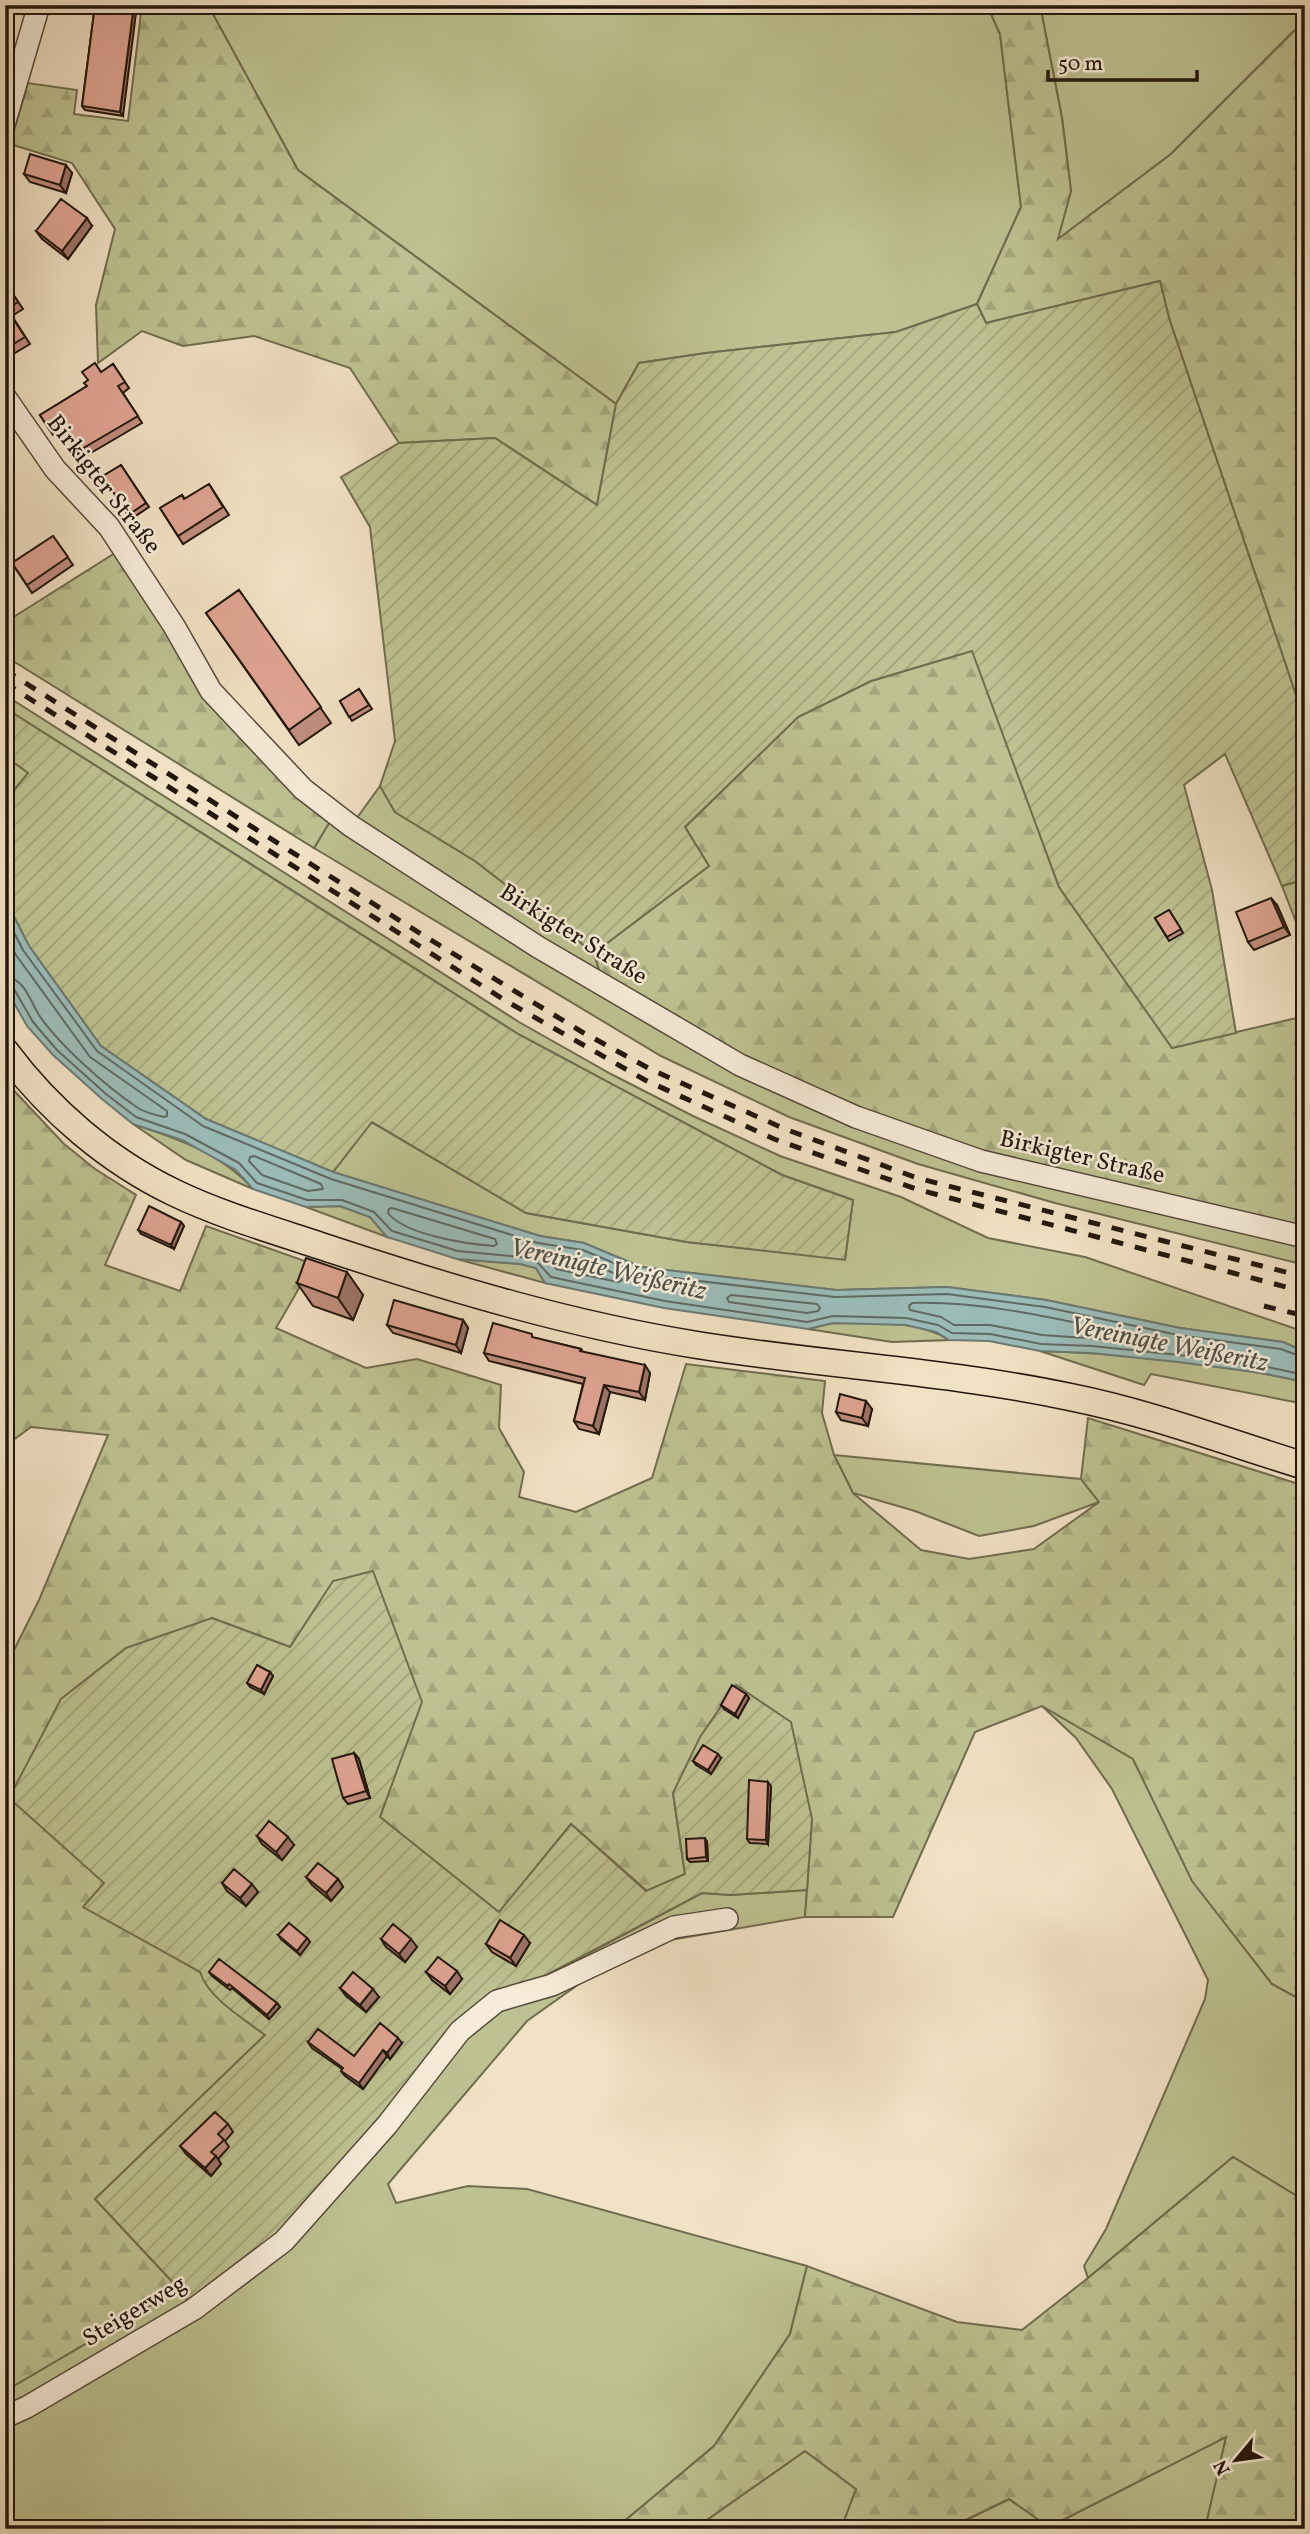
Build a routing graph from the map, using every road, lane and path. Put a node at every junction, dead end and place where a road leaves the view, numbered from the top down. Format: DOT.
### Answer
graph roads {
  1 [pos="38,5"];
  2 [pos="5,121"];
  3 [pos="5,397"];
  4 [pos="5,1051"];
  5 [pos="1305,1237"];
  6 [pos="1305,1466"];
  7 [pos="727,1919"];
  8 [pos="5,2417"];
  1 -- 2 [label="street"];
  3 -- 5 [label="street, Birkigter Straße"];
  4 -- 6 [label="main road"];
  7 -- 8 [label="street, Steigerweg"];
}
